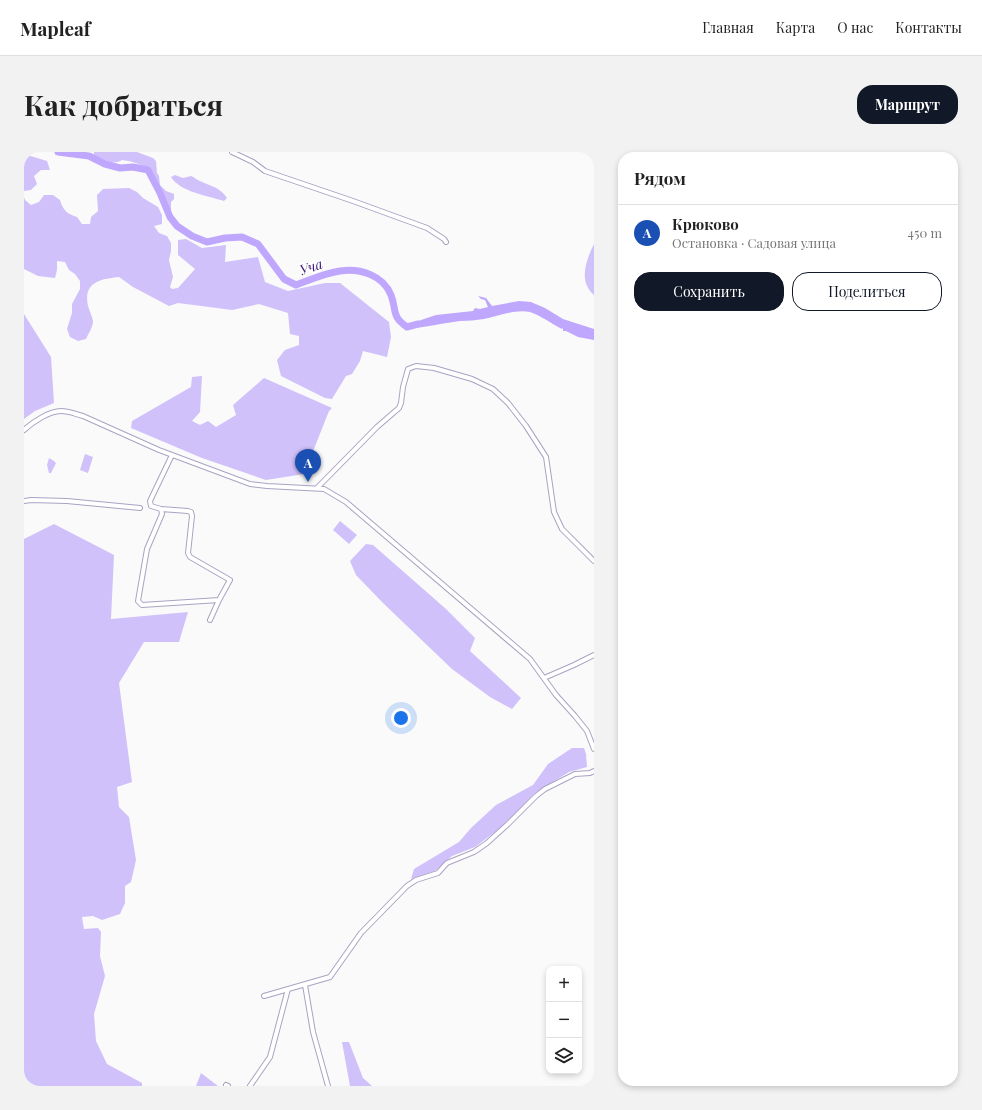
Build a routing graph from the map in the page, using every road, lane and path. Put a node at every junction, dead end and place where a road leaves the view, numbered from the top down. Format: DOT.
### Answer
graph roads {
  1 [pos="232,152"];
  2 [pos="446,242"];
  3 [pos="24,430"];
  4 [pos="172,455"];
  5 [pos="317,488"];
  6 [pos="24,501"];
  7 [pos="140,508"];
  8 [pos="161,509"];
  9 [pos="594,561"];
  10 [pos="219,600"];
  11 [pos="210,620"];
  12 [pos="594,655"];
  13 [pos="544,678"];
  14 [pos="594,749"];
  15 [pos="594,771"];
  16 [pos="305,985"];
  17 [pos="288,989"];
  18 [pos="264,996"];
  19 [pos="250,1086"];
  20 [pos="328,1086"];
  1 -- 2 [label="street"];
  3 -- 4 [label="street"];
  4 -- 5 [label="street"];
  4 -- 8 [label="street"];
  5 -- 9 [label="street"];
  5 -- 13 [label="street"];
  6 -- 7 [label="street"];
  8 -- 10 [label="street"];
  8 -- 10 [label="street"];
  10 -- 11 [label="street"];
  12 -- 13 [label="street"];
  13 -- 14 [label="street"];
  15 -- 16 [label="street"];
  16 -- 17 [label="street"];
  16 -- 20 [label="street"];
  17 -- 18 [label="street"];
  17 -- 19 [label="street"];
}
